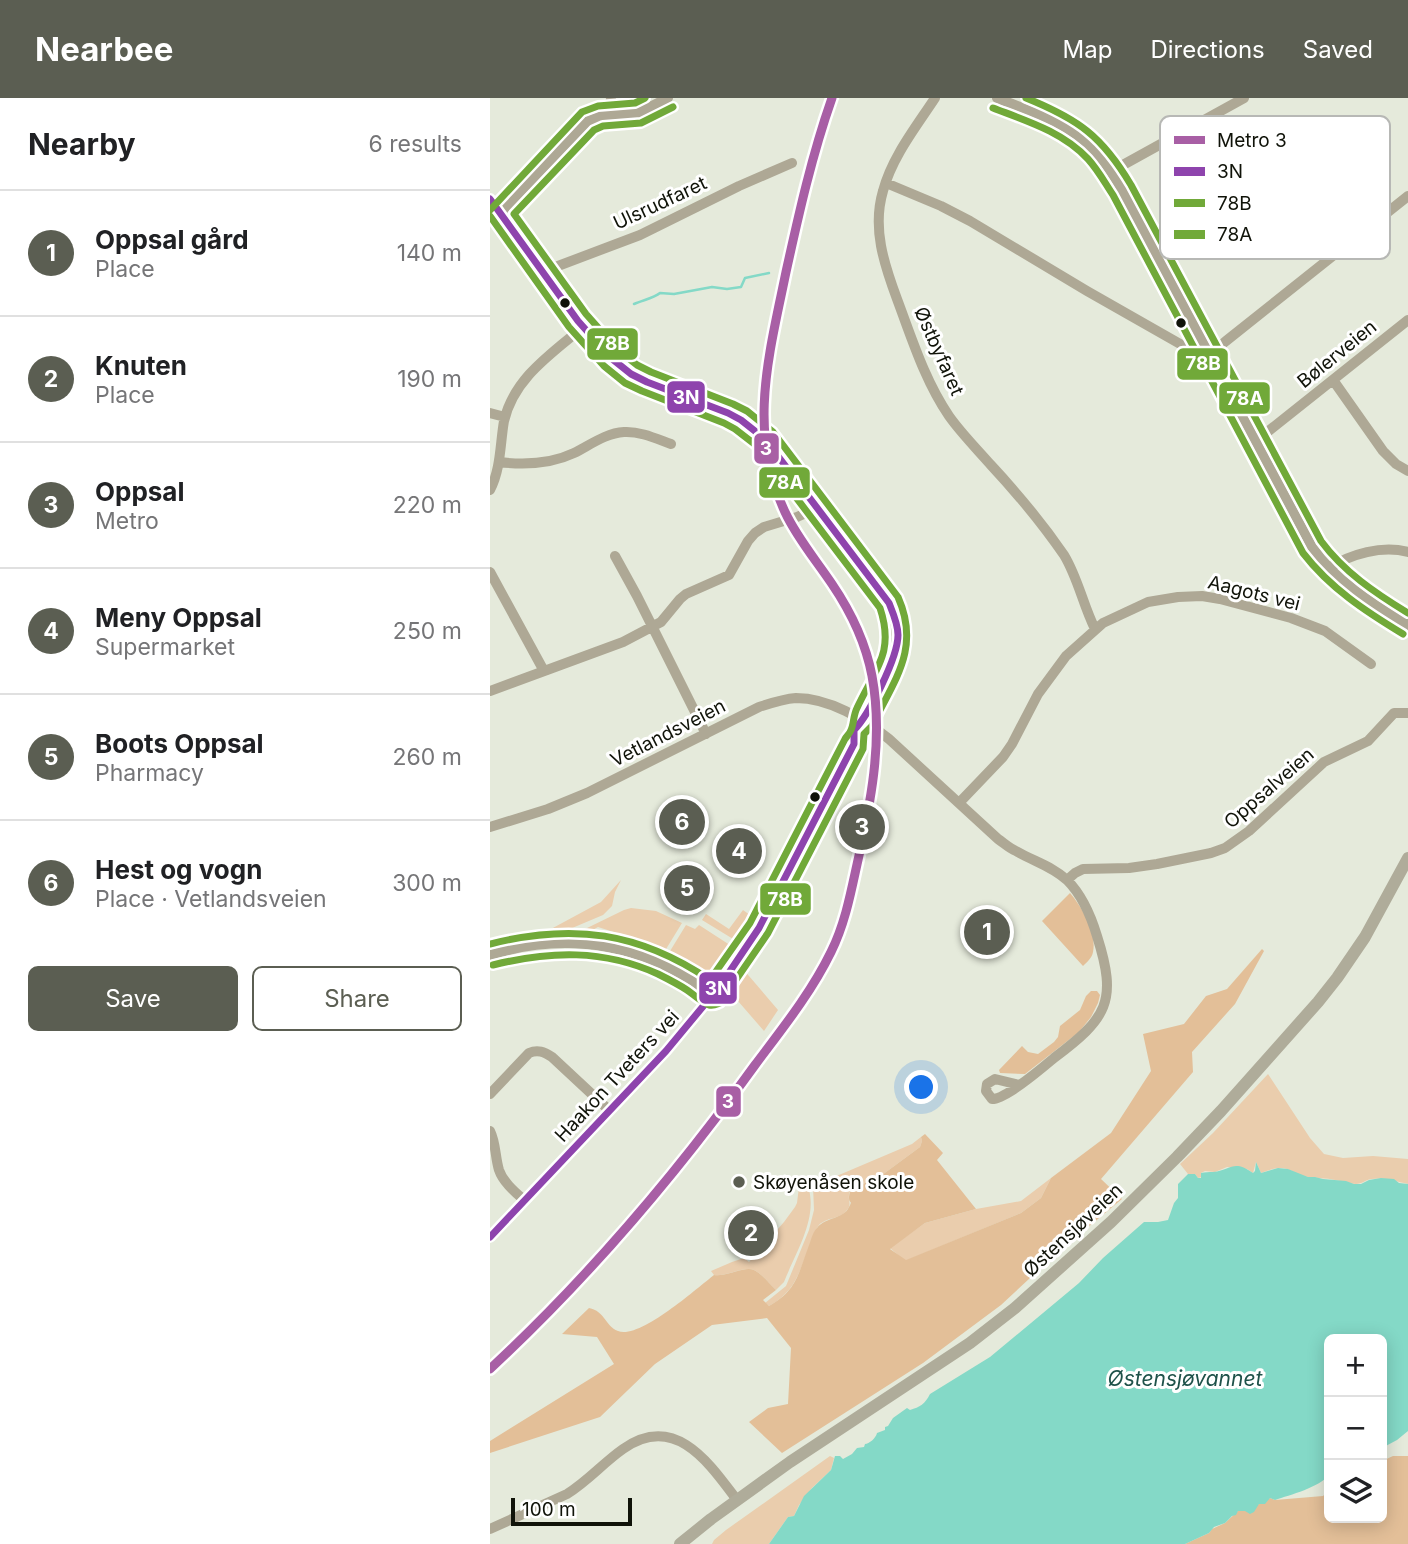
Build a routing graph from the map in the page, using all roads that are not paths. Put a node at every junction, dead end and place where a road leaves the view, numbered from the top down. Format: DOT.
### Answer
graph roads {
  1 [pos="611,98"];
  2 [pos="668,98"];
  3 [pos="934,98"];
  4 [pos="998,98"];
  5 [pos="1244,98"];
  6 [pos="609,115"];
  7 [pos="1211,116"];
  8 [pos="1160,144"];
  9 [pos="792,163"];
  10 [pos="1112,171"];
  11 [pos="886,183"];
  12 [pos="1408,196"];
  13 [pos="490,199"];
  14 [pos="1390,210"];
  15 [pos="500,213"];
  16 [pos="1328,259"];
  17 [pos="542,272"];
  18 [pos="1408,320"];
  19 [pos="583,327"];
  20 [pos="1209,353"];
  21 [pos="1333,380"];
  22 [pos="490,413"];
  23 [pos="505,417"];
  24 [pos="1256,441"];
  25 [pos="671,444"];
  26 [pos="499,461"];
  27 [pos="1408,471"];
  28 [pos="490,490"];
  29 [pos="817,508"];
  30 [pos="1408,552"];
  31 [pos="615,556"];
  32 [pos="1329,568"];
  33 [pos="490,572"];
  34 [pos="1408,625"];
  35 [pos="653,627"];
  36 [pos="1095,629"];
  37 [pos="1371,664"];
  38 [pos="544,671"];
  39 [pos="490,691"];
  40 [pos="1408,713"];
  41 [pos="863,721"];
  42 [pos="706,734"];
  43 [pos="959,803"];
  44 [pos="490,827"];
  45 [pos="1408,858"];
  46 [pos="1067,880"];
  47 [pos="490,955"];
  48 [pos="713,995"];
  49 [pos="1019,1085"];
  50 [pos="490,1094"];
  51 [pos="610,1111"];
  52 [pos="490,1131"];
  53 [pos="524,1200"];
  54 [pos="490,1237"];
  55 [pos="737,1500"];
  56 [pos="490,1529"];
  57 [pos="680,1544"];
  1 -- 6 [label="street"];
  2 -- 6 [label="street"];
  3 -- 11 [label="street, Østbyfaret"];
  4 -- 10 [label="street"];
  5 -- 7 [label="street"];
  6 -- 15 [label="street"];
  8 -- 10 [label="street"];
  9 -- 17 [label="street, Ulsrudfaret"];
  10 -- 20 [label="street"];
  11 -- 20 [label="street"];
  11 -- 36 [label="street, Østbyfaret"];
  12 -- 14 [label="street"];
  13 -- 15 [label="street, Haakon Tveters vei"];
  15 -- 17 [label="street, Haakon Tveters vei"];
  16 -- 20 [label="street"];
  17 -- 19 [label="street, Haakon Tveters vei"];
  18 -- 21 [label="street, Bølerveien"];
  19 -- 23 [label="street"];
  19 -- 29 [label="street, Haakon Tveters vei"];
  20 -- 24 [label="street"];
  21 -- 24 [label="street, Bølerveien"];
  21 -- 27 [label="street"];
  22 -- 23 [label="street"];
  23 -- 26 [label="street"];
  24 -- 32 [label="street"];
  25 -- 26 [label="street"];
  26 -- 28 [label="street"];
  29 -- 35 [label="street"];
  29 -- 41 [label="street, Haakon Tveters vei"];
  30 -- 32 [label="street"];
  31 -- 35 [label="street"];
  32 -- 34 [label="street"];
  33 -- 38 [label="street"];
  35 -- 38 [label="street"];
  35 -- 42 [label="street"];
  36 -- 37 [label="street, Aagots vei"];
  36 -- 43 [label="street, Aagots vei"];
  38 -- 39 [label="street"];
  40 -- 46 [label="street, Oppsalveien"];
  41 -- 42 [label="street, Vetlandsveien"];
  41 -- 43 [label="street"];
  41 -- 48 [label="street, Haakon Tveters vei"];
  42 -- 44 [label="street, Vetlandsveien"];
  43 -- 46 [label="street"];
  45 -- 55 [label="main road, Østensjøveien"];
  46 -- 49 [label="street"];
  47 -- 48 [label="street"];
  48 -- 51 [label="street, Haakon Tveters vei"];
  50 -- 51 [label="street"];
  51 -- 53 [label="street, Haakon Tveters vei"];
  52 -- 53 [label="street"];
  53 -- 54 [label="street, Haakon Tveters vei"];
  55 -- 56 [label="street"];
  55 -- 57 [label="main road, Østensjøveien"];
}
